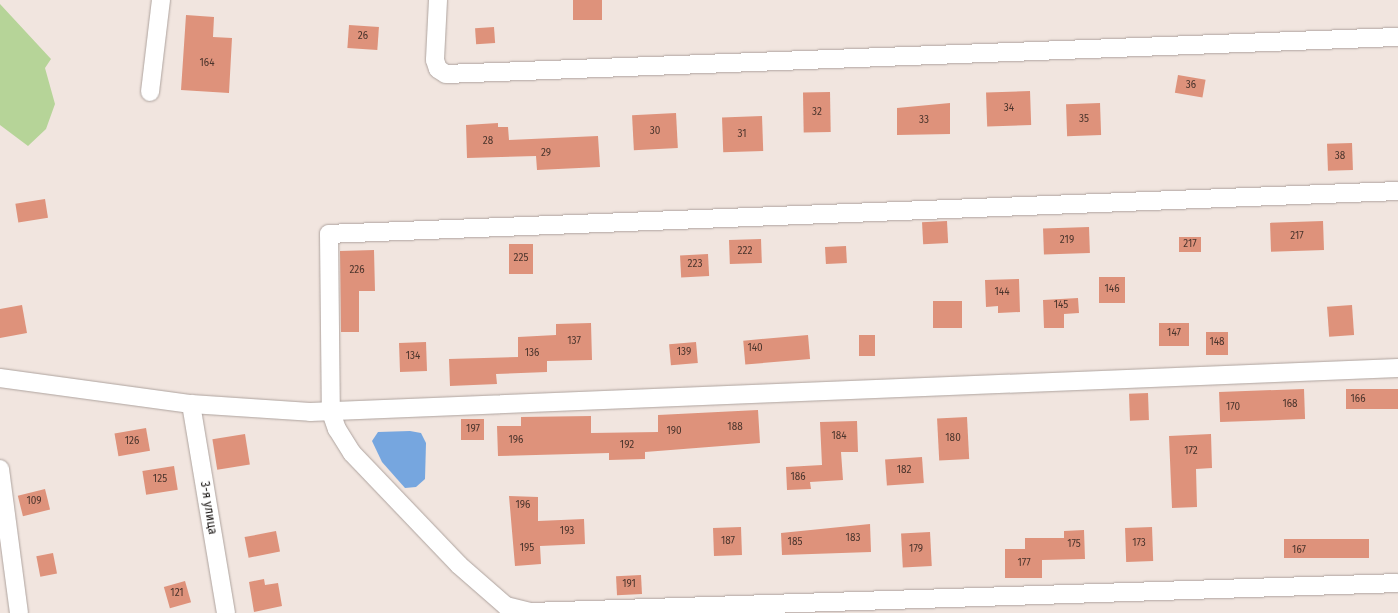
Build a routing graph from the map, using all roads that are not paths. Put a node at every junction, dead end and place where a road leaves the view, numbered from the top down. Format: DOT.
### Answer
graph roads {
  1 [pos="160,0"];
  2 [pos="438,0"];
  3 [pos="1398,37"];
  4 [pos="150,92"];
  5 [pos="1398,192"];
  6 [pos="1398,368"];
  7 [pos="0,378"];
  8 [pos="191,404"];
  9 [pos="331,412"];
  10 [pos="0,469"];
  11 [pos="1398,583"];
  12 [pos="19,613"];
  13 [pos="226,613"];
  1 -- 4 [label="street"];
  2 -- 3 [label="street"];
  5 -- 9 [label="street"];
  6 -- 9 [label="street"];
  7 -- 8 [label="street"];
  8 -- 9 [label="street"];
  8 -- 13 [label="street, 3-я улица"];
  9 -- 11 [label="street"];
  10 -- 12 [label="street"];
}
